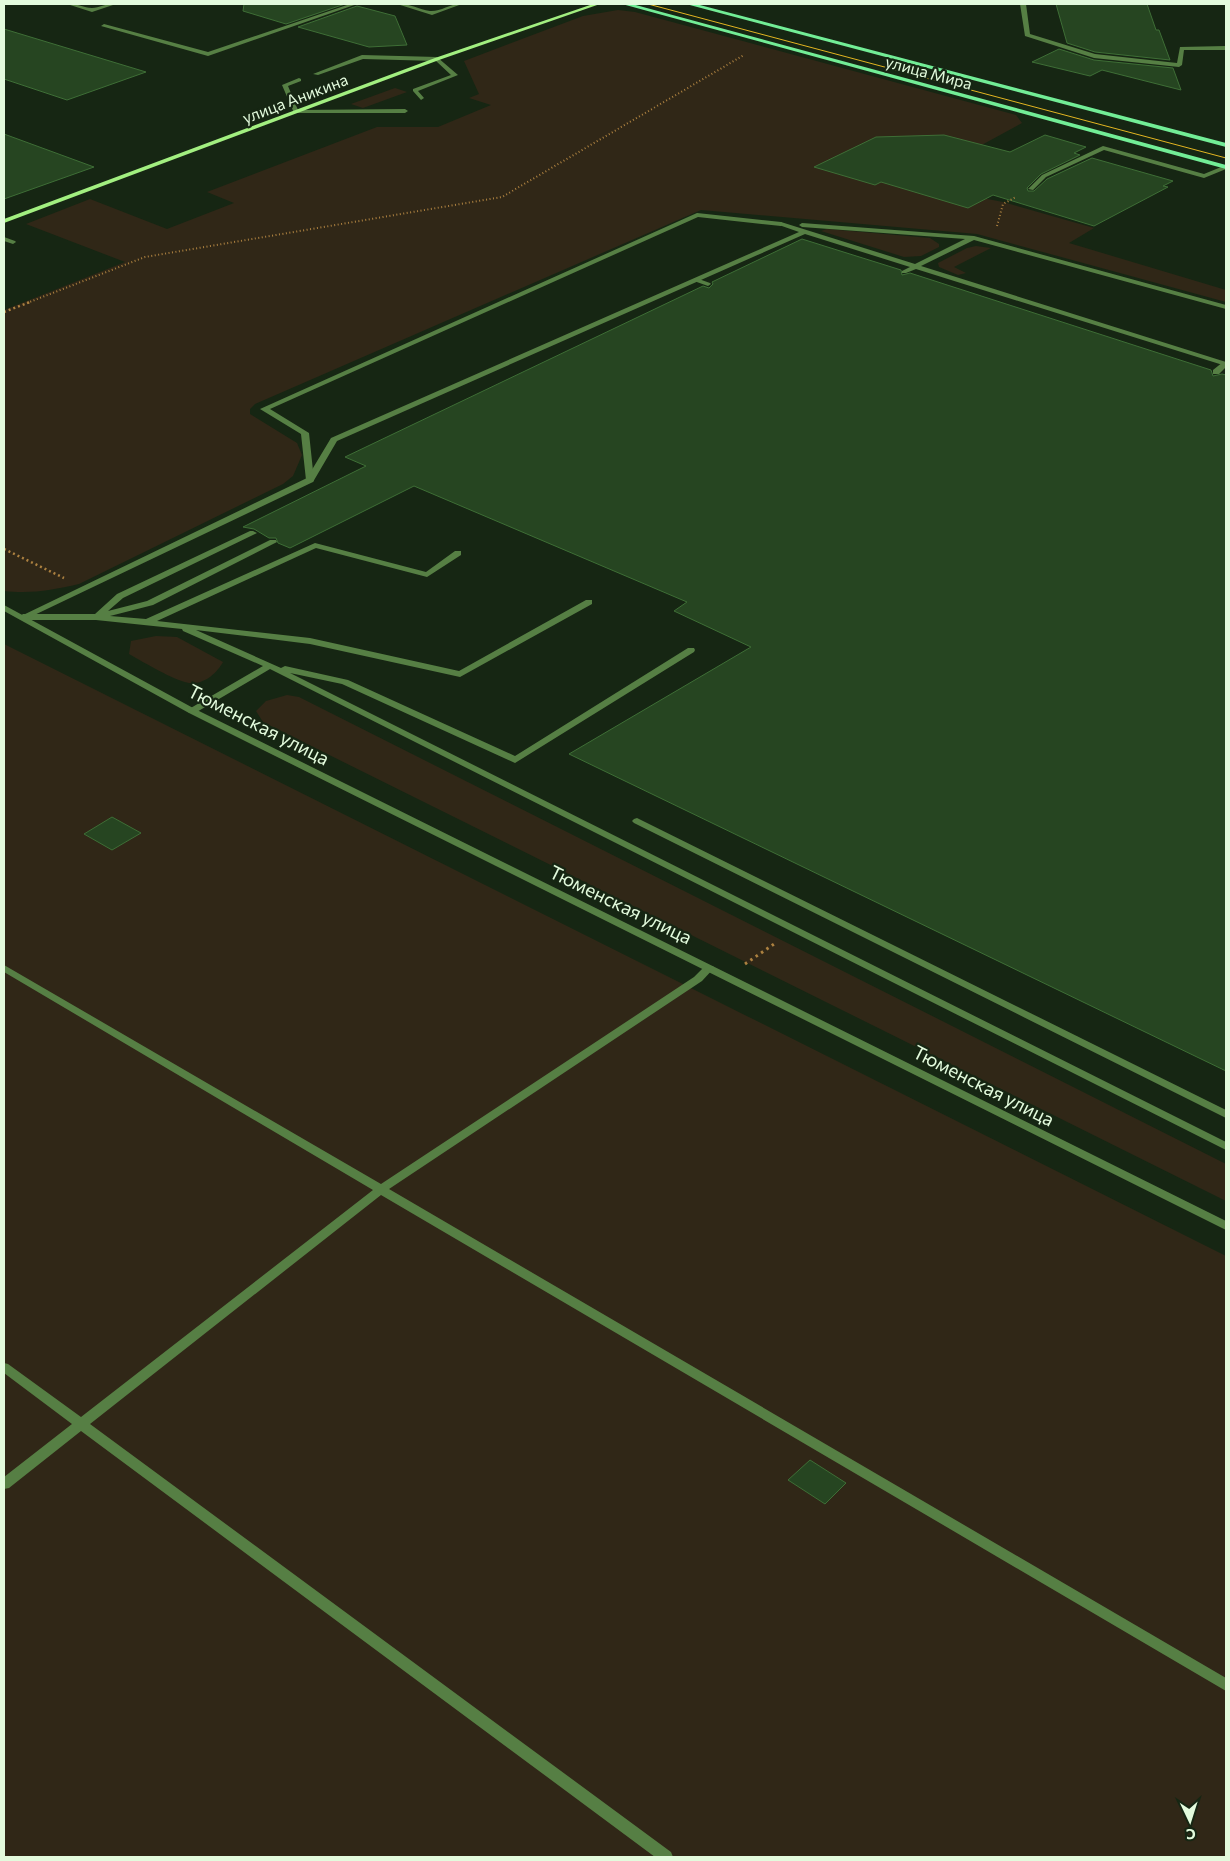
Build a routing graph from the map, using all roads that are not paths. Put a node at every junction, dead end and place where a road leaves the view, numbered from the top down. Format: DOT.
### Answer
graph roads {
  1 [pos="70,4"];
  2 [pos="112,4"];
  3 [pos="354,4"];
  4 [pos="400,4"];
  5 [pos="459,4"];
  6 [pos="597,4"];
  7 [pos="624,4"];
  8 [pos="689,4"];
  9 [pos="719,4"];
  10 [pos="1023,4"];
  11 [pos="104,26"];
  12 [pos="787,29"];
  13 [pos="1226,48"];
  14 [pos="438,59"];
  15 [pos="316,74"];
  16 [pos="299,80"];
  17 [pos="421,98"];
  18 [pos="405,111"];
  19 [pos="296,112"];
  20 [pos="1226,145"];
  21 [pos="1226,167"];
  22 [pos="1031,189"];
  23 [pos="4,221"];
  24 [pos="782,224"];
  25 [pos="806,231"];
  26 [pos="974,238"];
  27 [pos="4,239"];
  28 [pos="13,242"];
  29 [pos="916,266"];
  30 [pos="904,272"];
  31 [pos="696,280"];
  32 [pos="708,284"];
  33 [pos="1226,307"];
  34 [pos="1226,364"];
  35 [pos="1216,372"];
  36 [pos="310,480"];
  37 [pos="253,533"];
  38 [pos="273,542"];
  39 [pos="458,553"];
  40 [pos="589,602"];
  41 [pos="4,608"];
  42 [pos="23,617"];
  43 [pos="96,617"];
  44 [pos="147,622"];
  45 [pos="176,625"];
  46 [pos="691,650"];
  47 [pos="270,666"];
  48 [pos="192,711"];
  49 [pos="637,821"];
  50 [pos="4,968"];
  51 [pos="709,968"];
  52 [pos="1226,1114"];
  53 [pos="1226,1146"];
  54 [pos="381,1189"];
  55 [pos="1226,1226"];
  56 [pos="4,1367"];
  57 [pos="80,1424"];
  58 [pos="4,1484"];
  59 [pos="1226,1685"];
  60 [pos="666,1857"];
  1 -- 2 [label="street"];
  3 -- 11 [label="street"];
  4 -- 5 [label="street"];
  6 -- 14 [label="main road, улица Аникина"];
  7 -- 21 [label="main road, улица Мира"];
  8 -- 12 [label="main road, улица Мира"];
  9 -- 12 [label="main road"];
  10 -- 13 [label="street"];
  12 -- 20 [label="main road, улица Мира"];
  14 -- 15 [label="street"];
  14 -- 17 [label="street"];
  14 -- 19 [label="main road, улица Аникина"];
  16 -- 19 [label="street"];
  18 -- 19 [label="street"];
  19 -- 23 [label="main road, улица Аникина"];
  21 -- 22 [label="street"];
  24 -- 25 [label="street"];
  24 -- 26 [label="street"];
  24 -- 36 [label="street"];
  25 -- 29 [label="street"];
  25 -- 31 [label="street"];
  26 -- 29 [label="street"];
  26 -- 33 [label="street"];
  27 -- 28 [label="street"];
  29 -- 30 [label="street"];
  29 -- 34 [label="street"];
  31 -- 32 [label="street"];
  31 -- 36 [label="street"];
  34 -- 35 [label="street"];
  36 -- 42 [label="street"];
  37 -- 43 [label="street"];
  38 -- 43 [label="street"];
  39 -- 44 [label="street"];
  40 -- 45 [label="street"];
  41 -- 42 [label="street, Тюменская улица"];
  42 -- 43 [label="street"];
  42 -- 48 [label="street, Тюменская улица"];
  43 -- 44 [label="street"];
  44 -- 45 [label="street"];
  45 -- 47 [label="street"];
  46 -- 47 [label="street"];
  47 -- 48 [label="street"];
  47 -- 53 [label="street"];
  48 -- 51 [label="street, Тюменская улица"];
  49 -- 52 [label="street"];
  50 -- 54 [label="street"];
  51 -- 54 [label="street"];
  51 -- 55 [label="street, Тюменская улица"];
  54 -- 57 [label="street"];
  54 -- 59 [label="street"];
  56 -- 57 [label="street"];
  57 -- 58 [label="street"];
  57 -- 60 [label="street"];
}
